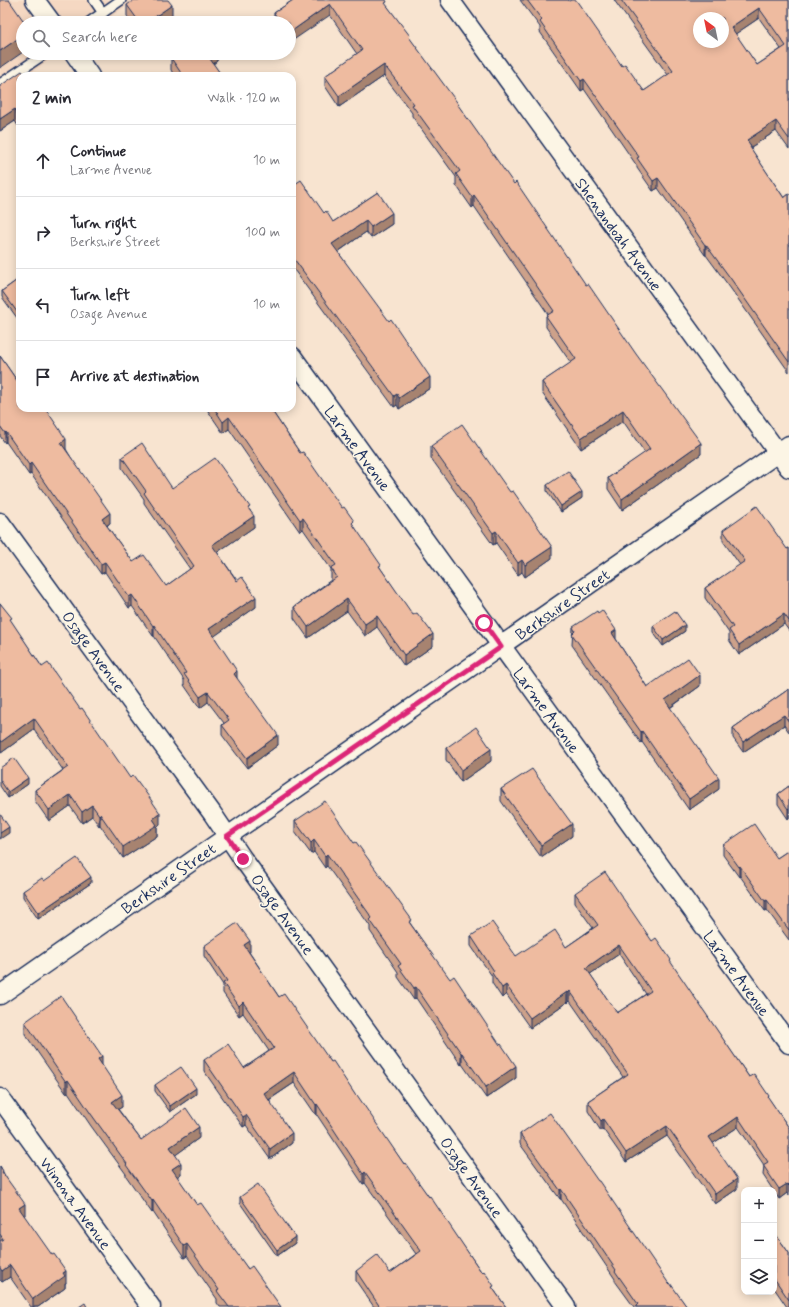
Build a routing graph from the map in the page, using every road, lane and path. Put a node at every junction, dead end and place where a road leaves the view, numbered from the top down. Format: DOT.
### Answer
graph roads {
  1 [pos="35,0"];
  2 [pos="94,0"];
  3 [pos="121,0"];
  4 [pos="450,0"];
  5 [pos="103,13"];
  6 [pos="47,16"];
  7 [pos="98,16"];
  8 [pos="36,60"];
  9 [pos="79,60"];
  10 [pos="18,72"];
  11 [pos="87,72"];
  12 [pos="16,73"];
  13 [pos="0,84"];
  14 [pos="296,362"];
  15 [pos="783,449"];
  16 [pos="789,468"];
  17 [pos="0,522"];
  18 [pos="501,647"];
  19 [pos="227,836"];
  20 [pos="0,995"];
  21 [pos="789,1044"];
  22 [pos="0,1098"];
  23 [pos="151,1307"];
  24 [pos="566,1307"];
  1 -- 6 [label="street"];
  2 -- 5 [label="lane"];
  3 -- 5 [label="lane"];
  4 -- 15 [label="street, Shenandoah Avenue"];
  5 -- 7 [label="lane"];
  8 -- 10 [label="lane"];
  9 -- 11 [label="street"];
  12 -- 13 [label="lane"];
  14 -- 18 [label="street, Larme Avenue"];
  15 -- 16 [label="street, Shenandoah Avenue"];
  15 -- 18 [label="street, Berkshire Street"];
  17 -- 19 [label="street, Osage Avenue"];
  18 -- 19 [label="street, Berkshire Street"];
  18 -- 21 [label="street, Larme Avenue"];
  19 -- 20 [label="street, Berkshire Street"];
  19 -- 24 [label="street, Osage Avenue"];
  22 -- 23 [label="street, Winona Avenue"];
}
